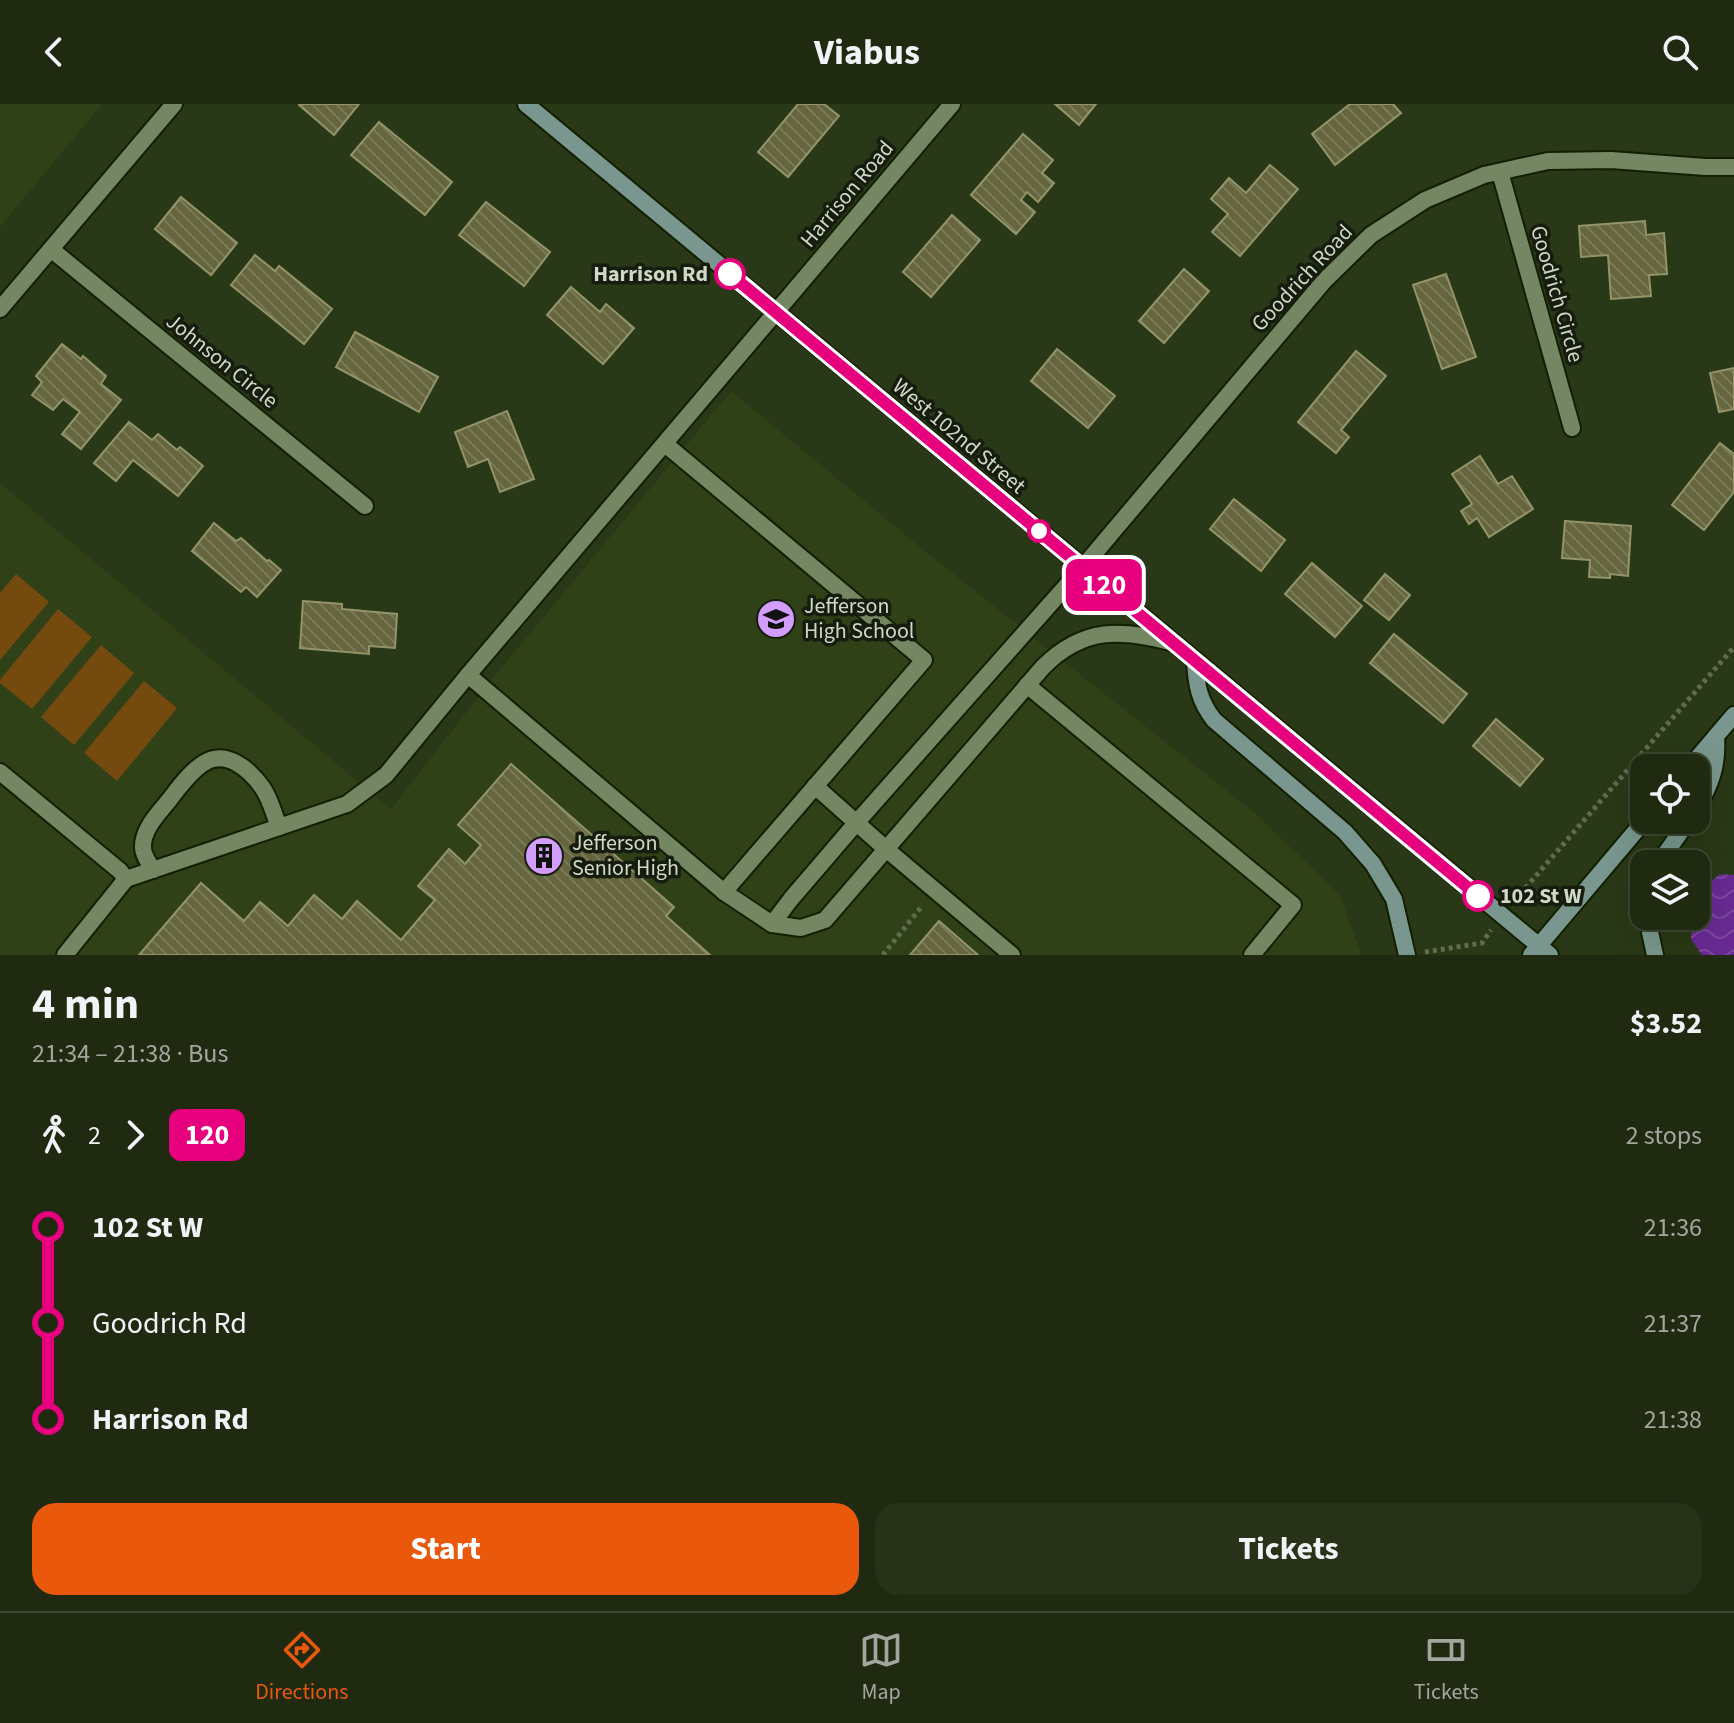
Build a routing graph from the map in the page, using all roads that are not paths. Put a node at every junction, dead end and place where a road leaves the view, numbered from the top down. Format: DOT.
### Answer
graph roads {
  1 [pos="174,104"];
  2 [pos="526,104"];
  3 [pos="952,104"];
  4 [pos="1734,167"];
  5 [pos="1500,172"];
  6 [pos="52,250"];
  7 [pos="0,309"];
  8 [pos="776,312"];
  9 [pos="1572,428"];
  10 [pos="665,444"];
  11 [pos="365,506"];
  12 [pos="1083,567"];
  13 [pos="1174,643"];
  14 [pos="1195,660"];
  15 [pos="468,675"];
  16 [pos="1027,685"];
  17 [pos="1734,715"];
  18 [pos="1716,736"];
  19 [pos="1701,754"];
  20 [pos="0,772"];
  21 [pos="1710,781"];
  22 [pos="815,786"];
  23 [pos="857,822"];
  24 [pos="279,827"];
  25 [pos="1634,834"];
  26 [pos="886,849"];
  27 [pos="153,870"];
  28 [pos="126,879"];
  29 [pos="724,892"];
  30 [pos="772,924"];
  31 [pos="1650,930"];
  32 [pos="1540,952"];
  33 [pos="1414,954"];
  34 [pos="65,955"];
  35 [pos="1012,955"];
  36 [pos="1252,955"];
  37 [pos="1655,955"];
  1 -- 6 [label="street"];
  2 -- 8 [label="street, West 102nd Street"];
  3 -- 8 [label="street, Harrison Road"];
  4 -- 5 [label="street, Goodrich Road"];
  5 -- 9 [label="street, Goodrich Circle"];
  5 -- 12 [label="street, Goodrich Road"];
  6 -- 7 [label="street"];
  6 -- 11 [label="street, Johnson Circle"];
  8 -- 10 [label="street, Harrison Road"];
  8 -- 12 [label="street, West 102nd Street"];
  10 -- 15 [label="street, Harrison Road"];
  10 -- 22 [label="street"];
  12 -- 13 [label="street, West 102nd Street"];
  12 -- 23 [label="street, Goodrich Road"];
  13 -- 14 [label="street, West 102nd Street"];
  13 -- 16 [label="street"];
  14 -- 32 [label="street, West 102nd Street"];
  14 -- 33 [label="street"];
  15 -- 24 [label="street, Harrison Road"];
  15 -- 29 [label="street"];
  16 -- 26 [label="street"];
  16 -- 36 [label="street"];
  17 -- 18 [label="street"];
  18 -- 19 [label="street"];
  18 -- 21 [label="street"];
  20 -- 28 [label="street"];
  22 -- 23 [label="street"];
  22 -- 29 [label="street"];
  23 -- 26 [label="street"];
  23 -- 30 [label="street, Goodrich Road"];
  24 -- 27 [label="street, Harrison Road"];
  24 -- 27 [label="street"];
  25 -- 32 [label="street"];
  26 -- 30 [label="street"];
  26 -- 35 [label="street"];
  27 -- 28 [label="street, Harrison Road"];
  28 -- 34 [label="street"];
  29 -- 30 [label="street"];
  31 -- 37 [label="street"];
}
